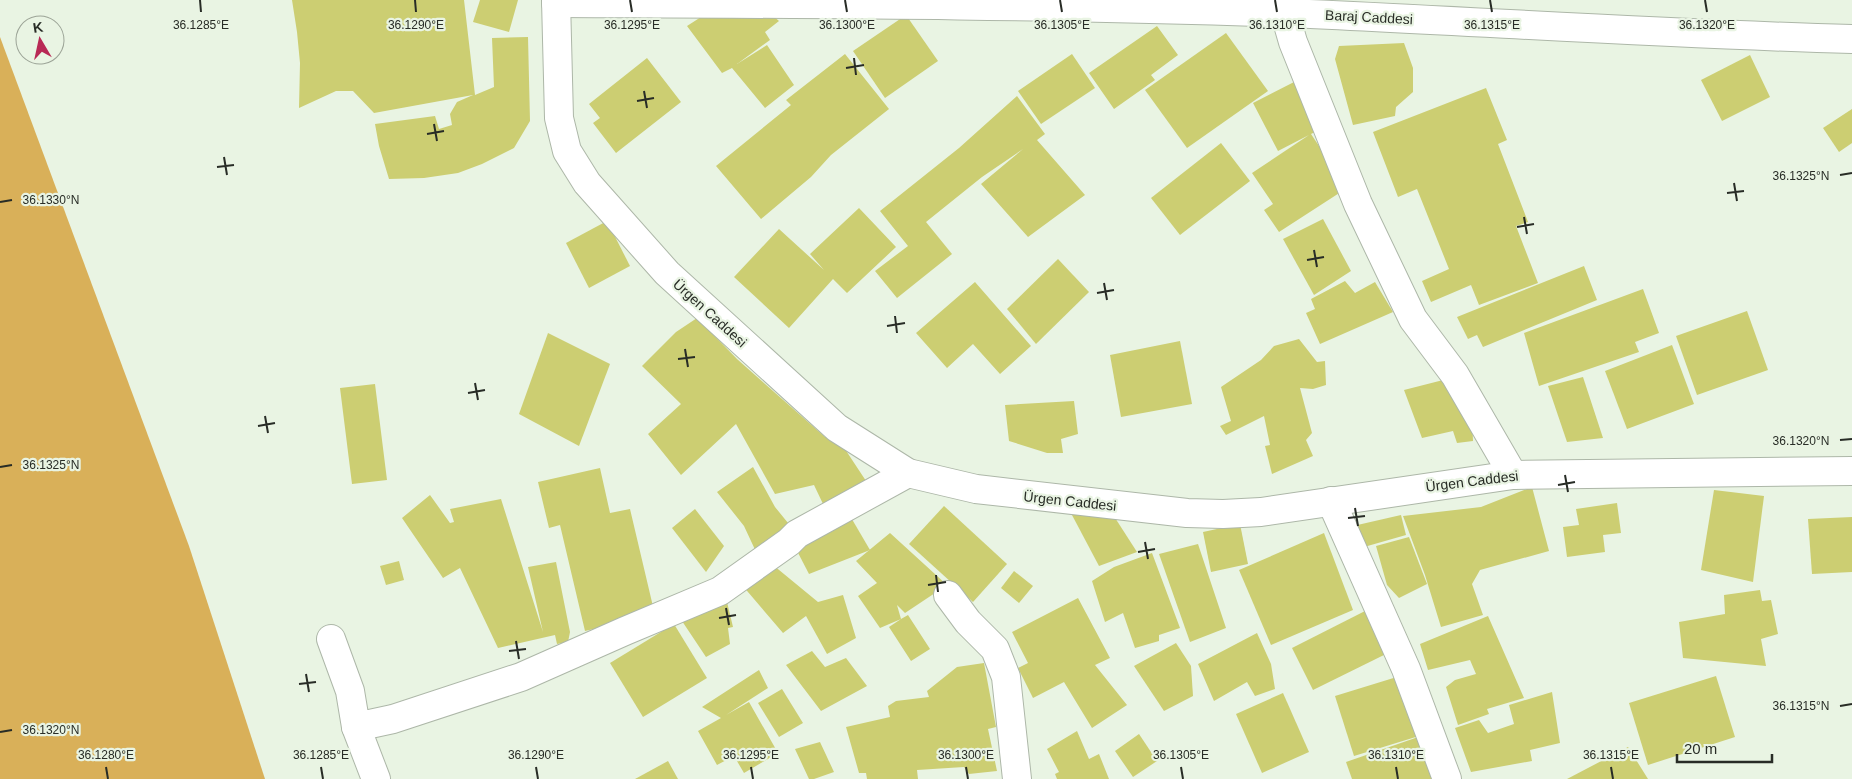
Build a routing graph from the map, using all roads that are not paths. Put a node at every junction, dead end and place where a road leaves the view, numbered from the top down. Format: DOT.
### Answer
graph roads {
  1 [pos="556,1"];
  2 [pos="1282,7"];
  3 [pos="1852,38"];
  4 [pos="1852,471"];
  5 [pos="908,474"];
  6 [pos="1513,475"];
  7 [pos="1331,501"];
  8 [pos="948,595"];
  9 [pos="331,639"];
  10 [pos="356,727"];
  11 [pos="376,779"];
  12 [pos="1017,779"];
  13 [pos="1447,779"];
  1 -- 2 [label="street, Baraj Caddesi"];
  1 -- 5 [label="street, Ürgen Caddesi"];
  2 -- 3 [label="street, Baraj Caddesi"];
  2 -- 6 [label="street"];
  4 -- 6 [label="street, Ürgen Caddesi"];
  5 -- 7 [label="street, Ürgen Caddesi"];
  5 -- 10 [label="street"];
  6 -- 7 [label="street, Ürgen Caddesi"];
  7 -- 13 [label="street"];
  8 -- 12 [label="street"];
  9 -- 10 [label="street"];
  10 -- 11 [label="street"];
}
